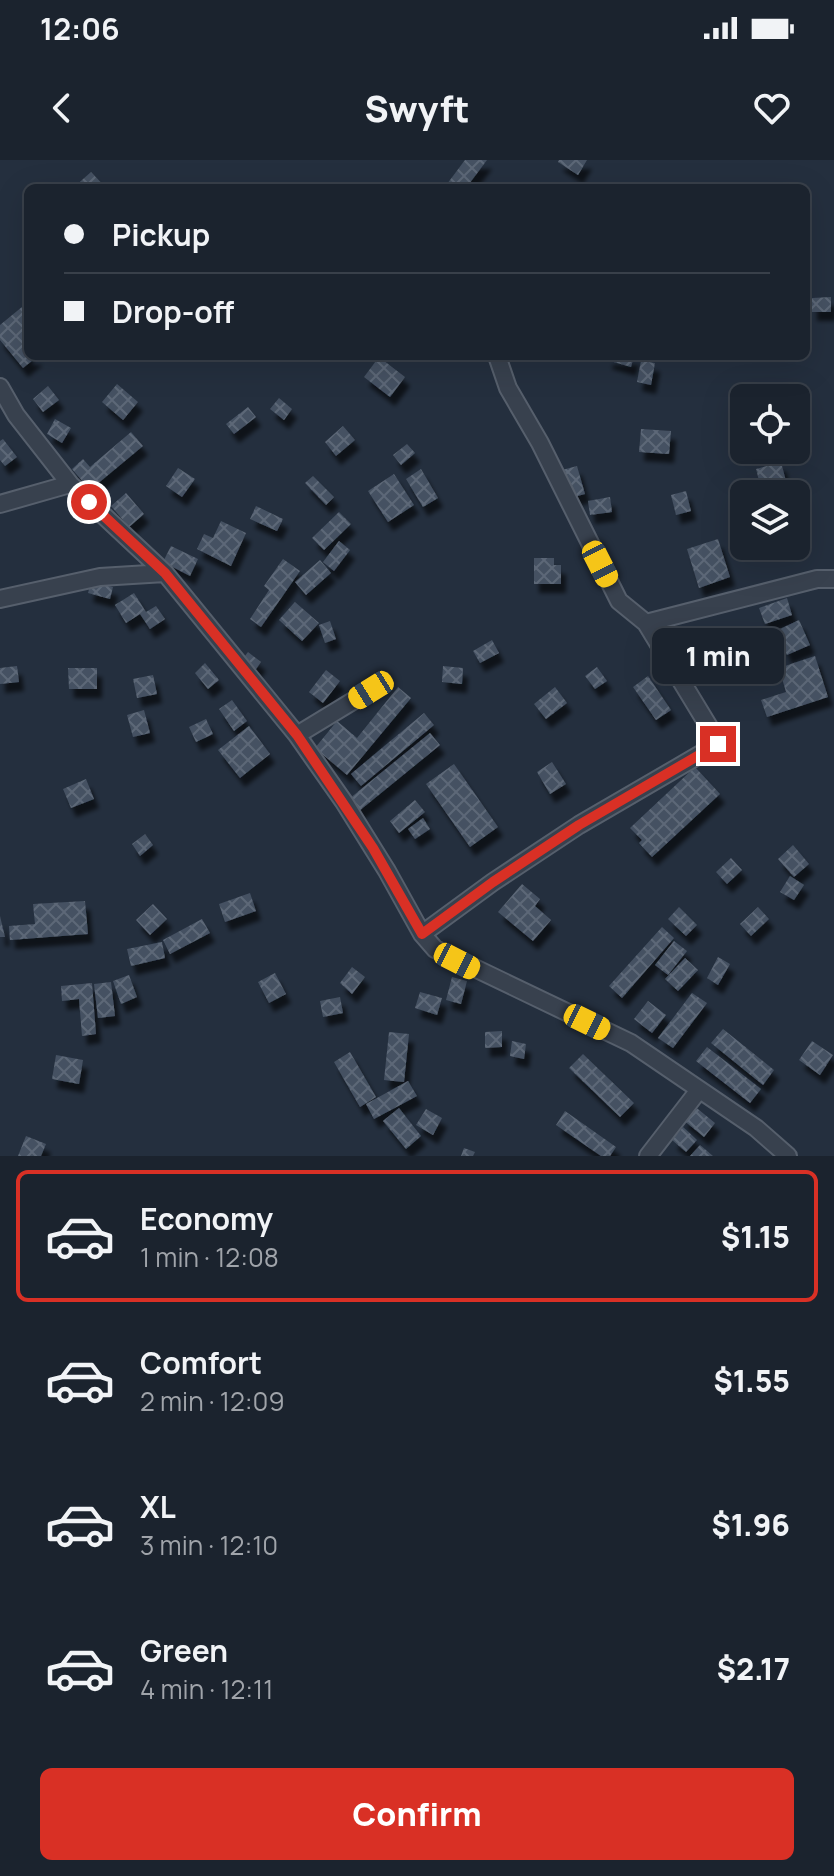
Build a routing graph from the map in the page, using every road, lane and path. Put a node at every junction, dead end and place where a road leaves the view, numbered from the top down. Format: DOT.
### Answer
graph roads {
  1 [pos="498,360"];
  2 [pos="0,387"];
  3 [pos="70,484"];
  4 [pos="0,504"];
  5 [pos="165,573"];
  6 [pos="834,579"];
  7 [pos="0,599"];
  8 [pos="646,623"];
  9 [pos="371,690"];
  10 [pos="297,735"];
  11 [pos="422,934"];
  12 [pos="699,1090"];
  13 [pos="648,1156"];
  14 [pos="788,1156"];
  1 -- 8 [label="street"];
  2 -- 3 [label="street"];
  3 -- 4 [label="street"];
  3 -- 5 [label="street"];
  5 -- 7 [label="street"];
  5 -- 10 [label="street"];
  6 -- 8 [label="street"];
  8 -- 11 [label="street"];
  9 -- 10 [label="street"];
  10 -- 11 [label="street"];
  11 -- 12 [label="street"];
  12 -- 13 [label="street"];
  12 -- 14 [label="street"];
}
